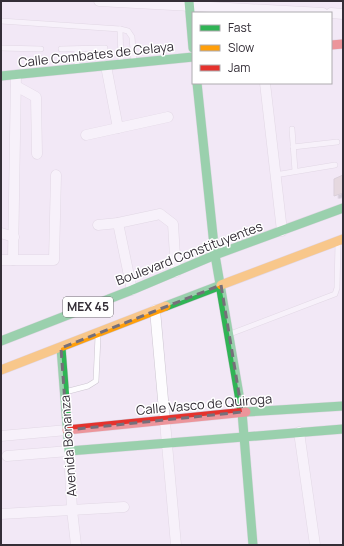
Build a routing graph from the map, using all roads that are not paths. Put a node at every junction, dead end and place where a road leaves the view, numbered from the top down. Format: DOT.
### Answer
graph roads {
  1 [pos="99,1"];
  2 [pos="189,4"];
  3 [pos="264,12"];
  4 [pos="332,13"];
  5 [pos="343,14"];
  6 [pos="1,21"];
  7 [pos="120,29"];
  8 [pos="192,37"];
  9 [pos="343,44"];
  10 [pos="332,45"];
  11 [pos="1,48"];
  12 [pos="105,48"];
  13 [pos="40,49"];
  14 [pos="61,49"];
  15 [pos="77,49"];
  16 [pos="134,53"];
  17 [pos="121,54"];
  18 [pos="192,57"];
  19 [pos="134,63"];
  20 [pos="121,65"];
  21 [pos="106,66"];
  22 [pos="77,69"];
  23 [pos="16,75"];
  24 [pos="1,76"];
  25 [pos="197,84"];
  26 [pos="265,84"];
  27 [pos="16,86"];
  28 [pos="168,117"];
  29 [pos="118,128"];
  30 [pos="292,129"];
  31 [pos="86,135"];
  32 [pos="337,142"];
  33 [pos="293,146"];
  34 [pos="36,154"];
  35 [pos="335,165"];
  36 [pos="295,171"];
  37 [pos="56,175"];
  38 [pos="275,176"];
  39 [pos="343,208"];
  40 [pos="118,223"];
  41 [pos="98,225"];
  42 [pos="282,231"];
  43 [pos="1,233"];
  44 [pos="14,237"];
  45 [pos="340,240"];
  46 [pos="215,255"];
  47 [pos="1,260"];
  48 [pos="13,260"];
  49 [pos="176,272"];
  50 [pos="221,285"];
  51 [pos="132,290"];
  52 [pos="155,310"];
  53 [pos="98,333"];
  54 [pos="229,335"];
  55 [pos="1,341"];
  56 [pos="61,348"];
  57 [pos="1,370"];
  58 [pos="64,392"];
  59 [pos="343,406"];
  60 [pos="242,412"];
  61 [pos="166,420"];
  62 [pos="343,429"];
  63 [pos="68,430"];
  64 [pos="299,432"];
  65 [pos="2,436"];
  66 [pos="244,436"];
  67 [pos="167,442"];
  68 [pos="69,451"];
  69 [pos="7,456"];
  70 [pos="124,507"];
  71 [pos="72,510"];
  72 [pos="2,514"];
  73 [pos="76,545"];
  74 [pos="176,545"];
  75 [pos="253,545"];
  76 [pos="315,545"];
  1 -- 2 [label="street"];
  2 -- 3 [label="street"];
  2 -- 8 [label="main road"];
  4 -- 5 [label="street"];
  6 -- 7 [label="lane"];
  7 -- 16 [label="lane"];
  7 -- 17 [label="lane"];
  9 -- 10 [label="main road"];
  11 -- 13 [label="lane"];
  12 -- 15 [label="lane"];
  14 -- 15 [label="lane"];
  15 -- 22 [label="lane"];
  16 -- 17 [label="lane"];
  16 -- 19 [label="lane"];
  17 -- 20 [label="lane"];
  18 -- 19 [label="main road, Calle Combates de Celaya"];
  19 -- 20 [label="main road, Calle Combates de Celaya"];
  20 -- 21 [label="main road, Calle Combates de Celaya"];
  21 -- 22 [label="main road, Calle Combates de Celaya"];
  21 -- 29 [label="street"];
  22 -- 23 [label="main road, Calle Combates de Celaya"];
  23 -- 24 [label="main road, Calle Combates de Celaya"];
  23 -- 27 [label="street"];
  25 -- 46 [label="main road"];
  26 -- 38 [label="street"];
  27 -- 34 [label="street"];
  27 -- 44 [label="street"];
  28 -- 29 [label="street"];
  29 -- 31 [label="street"];
  30 -- 33 [label="lane"];
  32 -- 33 [label="lane"];
  33 -- 36 [label="lane"];
  35 -- 36 [label="lane"];
  36 -- 38 [label="lane"];
  37 -- 48 [label="street"];
  38 -- 42 [label="street"];
  39 -- 42 [label="main road, Boulevard Constituyentes / MEX 45"];
  40 -- 41 [label="street"];
  40 -- 49 [label="street"];
  40 -- 51 [label="street"];
  42 -- 46 [label="main road, Boulevard Constituyentes / MEX 45"];
  43 -- 44 [label="street"];
  44 -- 48 [label="street"];
  45 -- 50 [label="main road, MEX 45"];
  45 -- 54 [label="lane"];
  46 -- 49 [label="main road, Boulevard Constituyentes / MEX 45"];
  46 -- 50 [label="main road"];
  47 -- 48 [label="street"];
  49 -- 51 [label="main road, Boulevard Constituyentes / MEX 45"];
  50 -- 52 [label="main road, MEX 45"];
  50 -- 54 [label="main road"];
  51 -- 55 [label="main road, Boulevard Constituyentes / MEX 45"];
  52 -- 53 [label="main road, MEX 45"];
  52 -- 61 [label="street"];
  53 -- 56 [label="main road, MEX 45"];
  53 -- 58 [label="lane"];
  54 -- 60 [label="main road"];
  56 -- 57 [label="main road, MEX 45"];
  56 -- 58 [label="main road, Avenida Bonanza"];
  58 -- 63 [label="main road, Avenida Bonanza"];
  59 -- 60 [label="main road, Calle Vasco de Quiroga"];
  60 -- 61 [label="main road, Calle Vasco de Quiroga"];
  60 -- 66 [label="main road"];
  61 -- 63 [label="main road, Calle Vasco de Quiroga"];
  61 -- 67 [label="street"];
  62 -- 64 [label="main road"];
  63 -- 65 [label="street"];
  63 -- 68 [label="main road, Avenida Bonanza"];
  64 -- 66 [label="main road"];
  64 -- 76 [label="street"];
  66 -- 67 [label="main road"];
  66 -- 75 [label="main road"];
  67 -- 68 [label="main road"];
  67 -- 74 [label="street"];
  68 -- 69 [label="street"];
  68 -- 71 [label="street, Avenida Bonanza"];
  70 -- 71 [label="street"];
  71 -- 72 [label="street"];
  71 -- 73 [label="street, Avenida Bonanza"];
}
